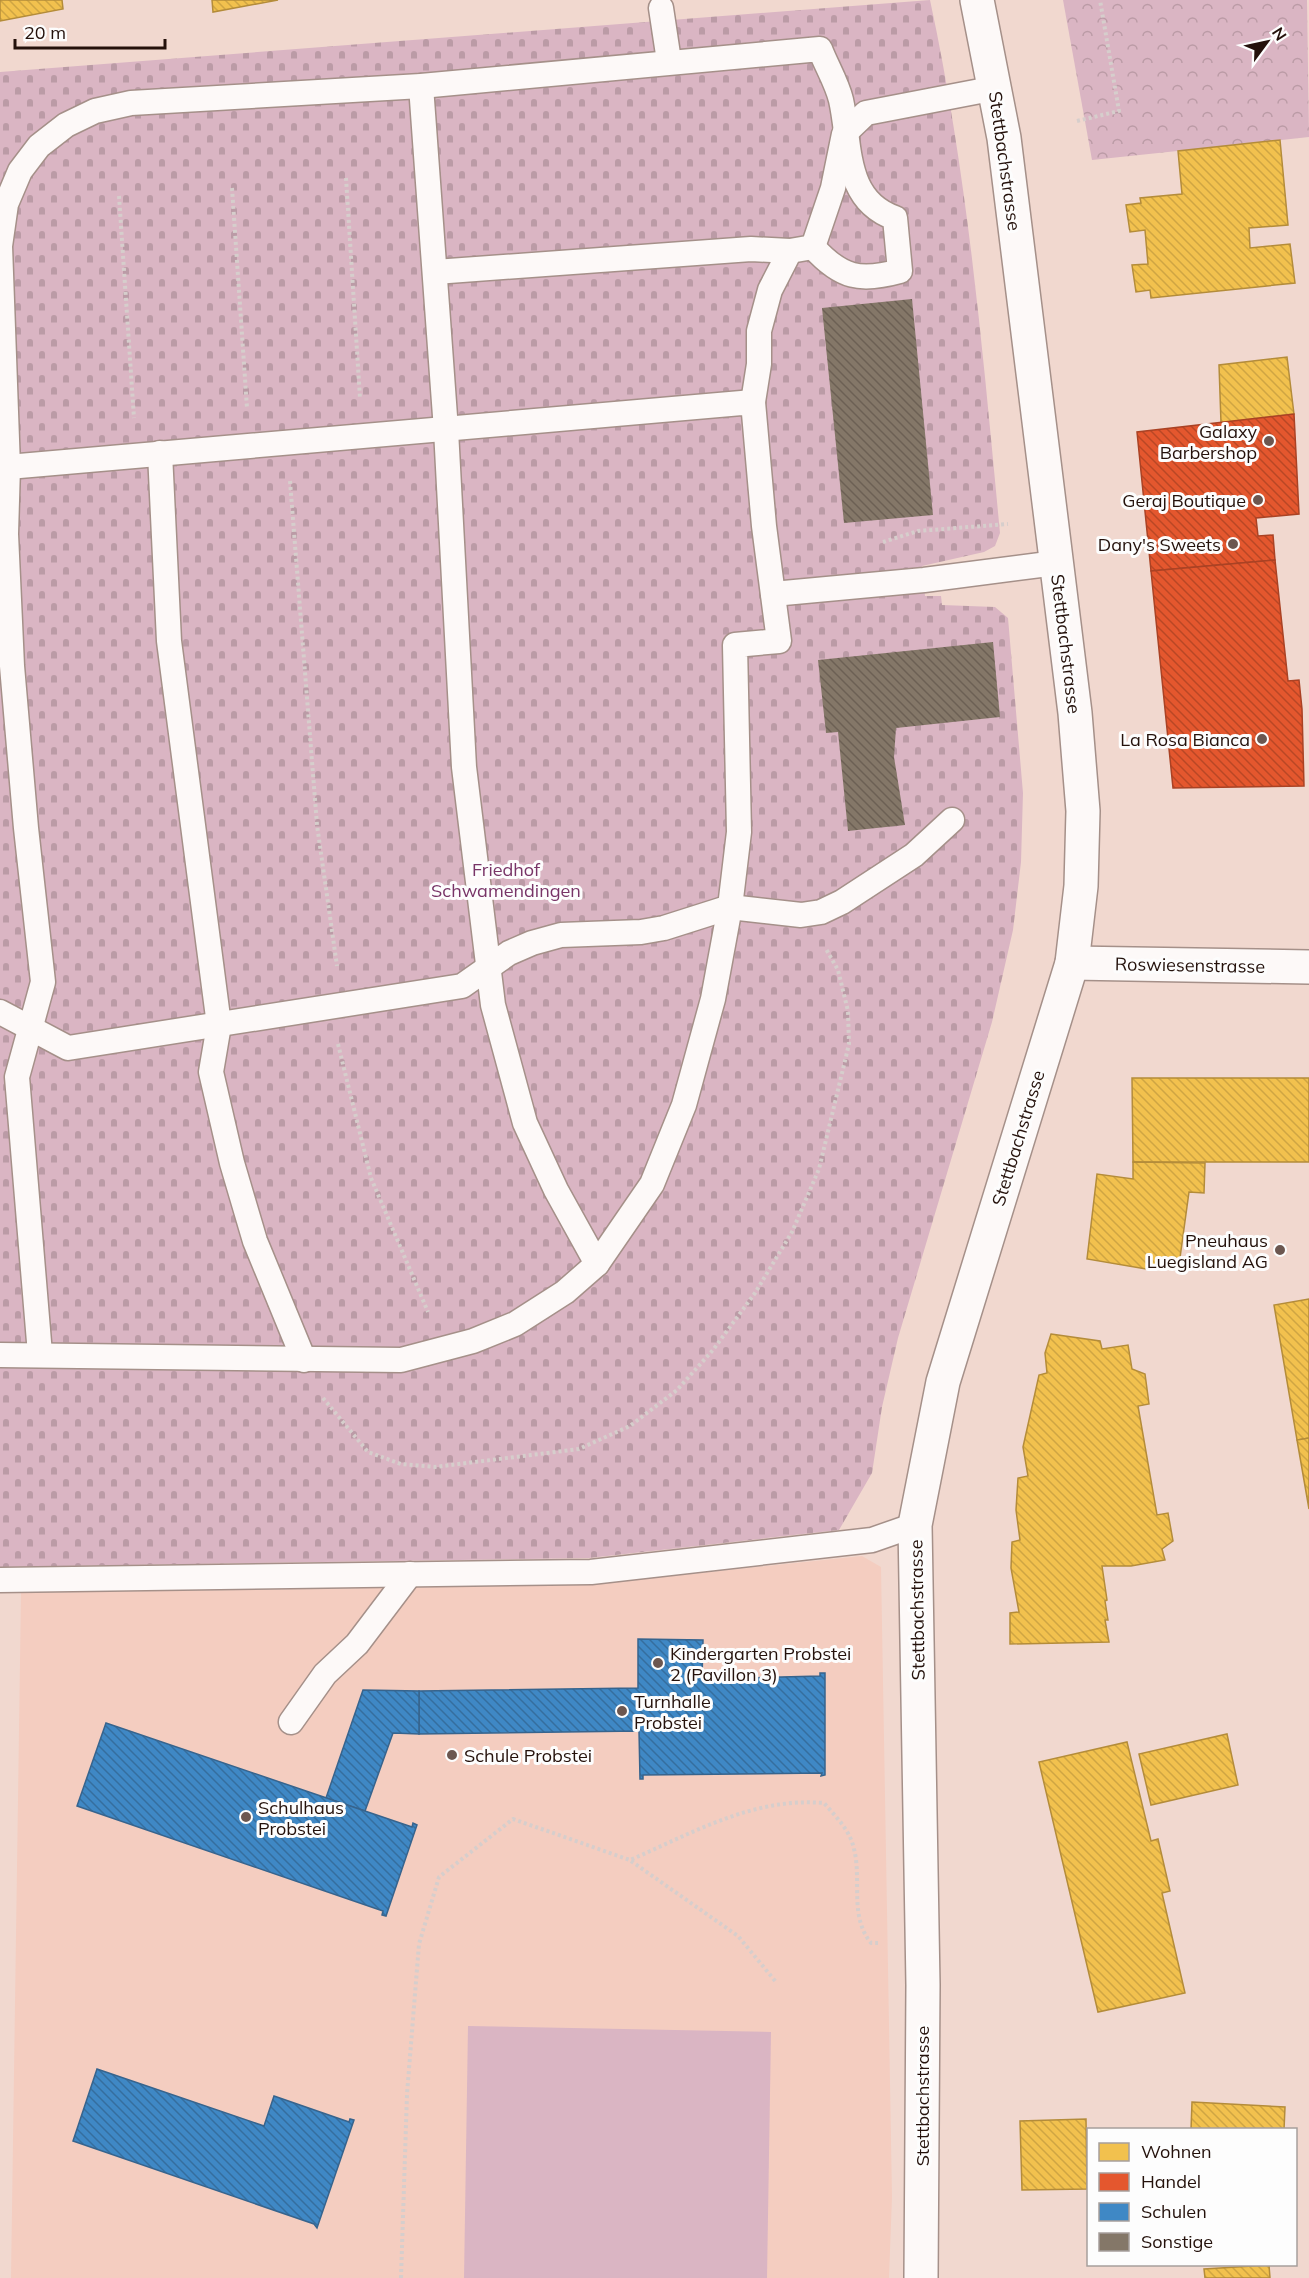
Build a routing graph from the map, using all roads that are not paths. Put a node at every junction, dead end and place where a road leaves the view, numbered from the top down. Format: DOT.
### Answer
graph roads {
  1 [pos="977,0"];
  2 [pos="661,8"];
  3 [pos="669,61"];
  4 [pos="421,86"];
  5 [pos="996,88"];
  6 [pos="844,134"];
  7 [pos="802,249"];
  8 [pos="435,272"];
  9 [pos="753,402"];
  10 [pos="2,423"];
  11 [pos="446,430"];
  12 [pos="148,454"];
  13 [pos="8,467"];
  14 [pos="1056,563"];
  15 [pos="773,594"];
  16 [pos="952,820"];
  17 [pos="730,907"];
  18 [pos="1072,963"];
  19 [pos="1309,966"];
  20 [pos="488,970"];
  21 [pos="0,1012"];
  22 [pos="219,1025"];
  23 [pos="30,1027"];
  24 [pos="597,1264"];
  25 [pos="40,1354"];
  26 [pos="0,1355"];
  27 [pos="304,1360"];
  28 [pos="915,1525"];
  29 [pos="4,1574"];
  30 [pos="410,1574"];
  31 [pos="291,1722"];
  32 [pos="921,2278"];
  1 -- 5 [label="street, Stettbachstrasse"];
  2 -- 3 [label="lane"];
  3 -- 4 [label="lane"];
  3 -- 6 [label="lane"];
  4 -- 8 [label="lane"];
  4 -- 10 [label="lane"];
  5 -- 6 [label="lane"];
  5 -- 14 [label="street, Stettbachstrasse"];
  6 -- 7 [label="lane"];
  6 -- 7 [label="lane"];
  7 -- 8 [label="lane"];
  7 -- 9 [label="lane"];
  8 -- 11 [label="lane"];
  9 -- 11 [label="lane"];
  9 -- 15 [label="lane"];
  10 -- 13 [label="lane"];
  11 -- 12 [label="lane"];
  11 -- 20 [label="lane"];
  12 -- 13 [label="lane"];
  12 -- 22 [label="lane"];
  13 -- 23 [label="lane"];
  14 -- 15 [label="lane"];
  14 -- 18 [label="street, Stettbachstrasse"];
  15 -- 17 [label="lane"];
  16 -- 17 [label="lane"];
  17 -- 20 [label="lane"];
  17 -- 24 [label="lane"];
  18 -- 19 [label="street, Roswiesenstrasse"];
  18 -- 28 [label="street, Stettbachstrasse"];
  20 -- 22 [label="lane"];
  20 -- 24 [label="lane"];
  21 -- 23 [label="lane"];
  22 -- 23 [label="lane"];
  22 -- 27 [label="lane"];
  23 -- 25 [label="lane"];
  24 -- 27 [label="lane"];
  25 -- 26 [label="lane"];
  25 -- 27 [label="lane"];
  28 -- 30 [label="lane"];
  28 -- 32 [label="street, Stettbachstrasse"];
  29 -- 30 [label="lane"];
  30 -- 31 [label="lane"];
}
